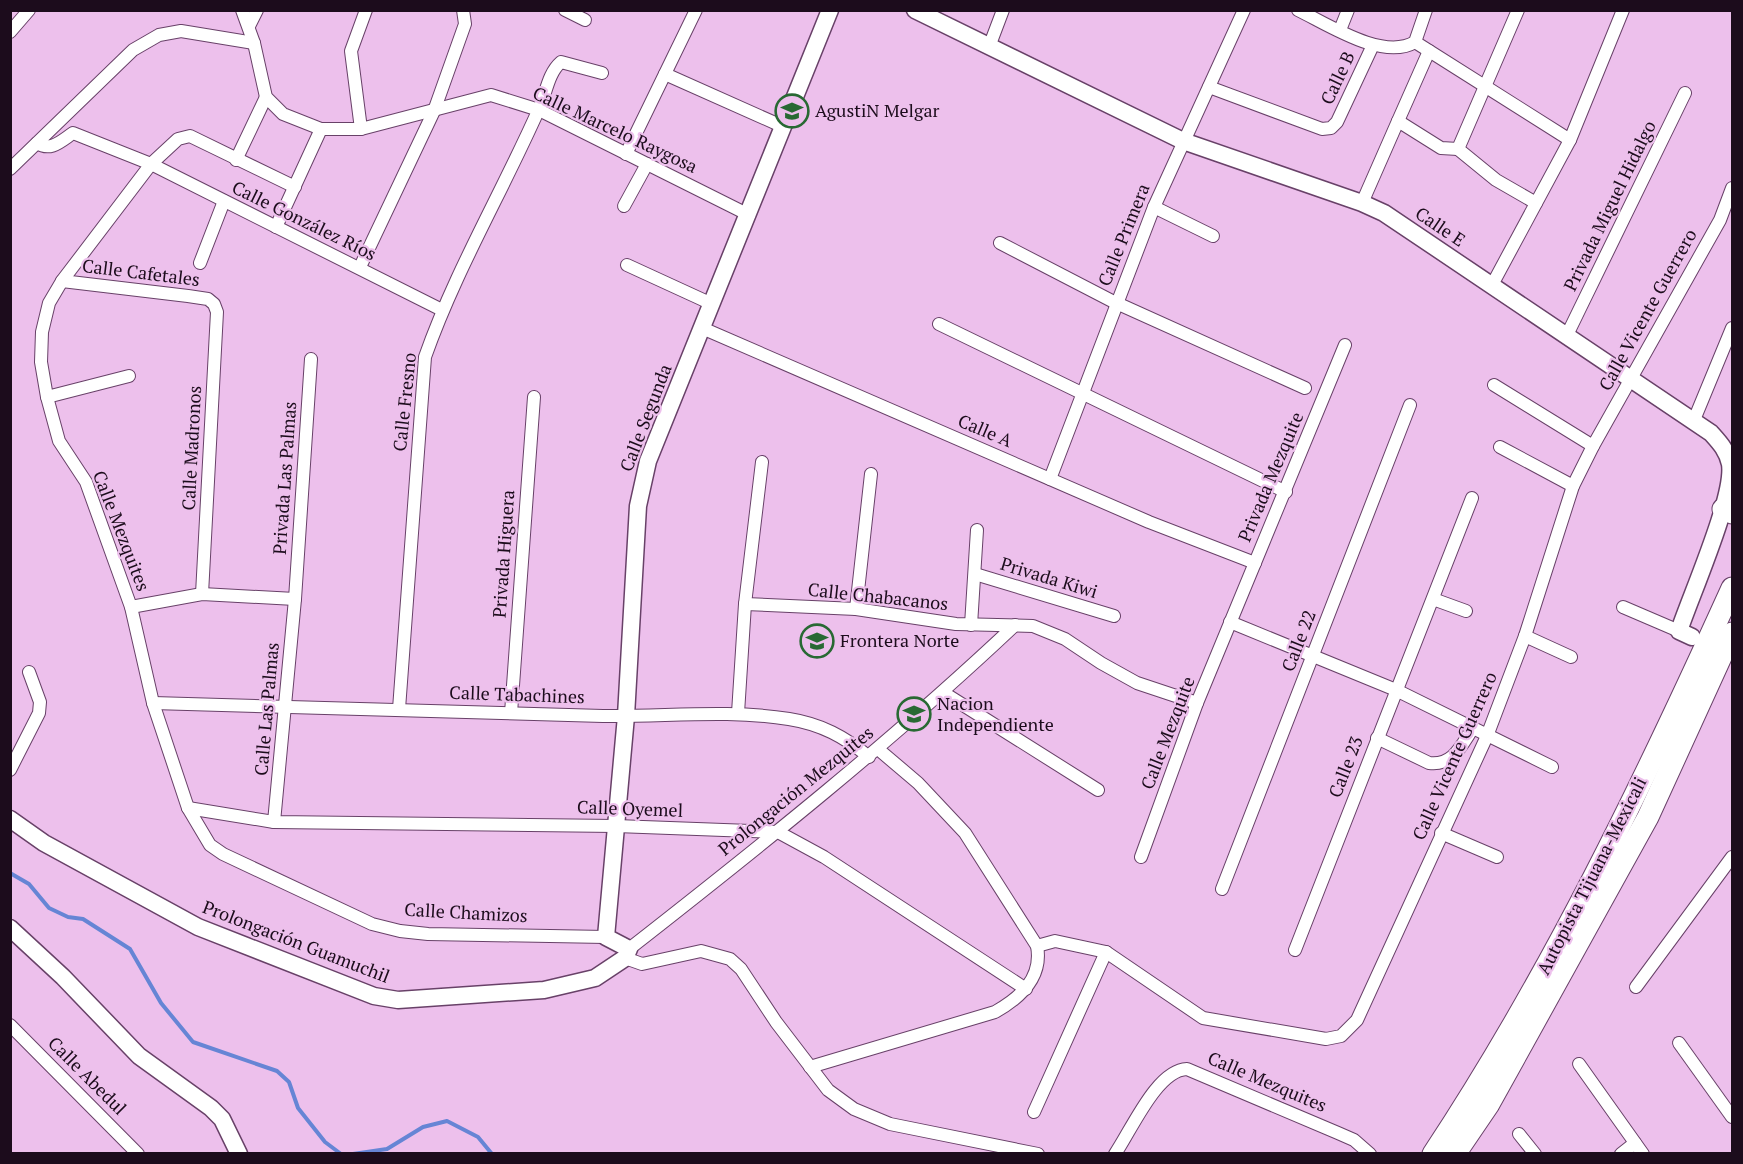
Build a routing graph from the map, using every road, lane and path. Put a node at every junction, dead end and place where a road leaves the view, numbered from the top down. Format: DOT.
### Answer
graph roads {
  1 [pos="29,10"];
  2 [pos="242,10"];
  3 [pos="257,10"];
  4 [pos="366,10"];
  5 [pos="565,10"];
  6 [pos="696,10"];
  7 [pos="830,10"];
  8 [pos="915,10"];
  9 [pos="1003,10"];
  10 [pos="1244,10"];
  11 [pos="1298,10"];
  12 [pos="1348,10"];
  13 [pos="1518,10"];
  14 [pos="1623,10"];
  15 [pos="1425,11"];
  16 [pos="464,12"];
  17 [pos="585,20"];
  18 [pos="249,26"];
  19 [pos="1340,30"];
  20 [pos="10,32"];
  21 [pos="1415,42"];
  22 [pos="254,43"];
  23 [pos="1373,45"];
  24 [pos="989,47"];
  25 [pos="1429,51"];
  26 [pos="602,73"];
  27 [pos="665,74"];
  28 [pos="1209,87"];
  29 [pos="1485,87"];
  30 [pos="1685,93"];
  31 [pos="266,97"];
  32 [pos="539,110"];
  33 [pos="434,111"];
  34 [pos="1398,121"];
  35 [pos="784,128"];
  36 [pos="321,129"];
  37 [pos="361,129"];
  38 [pos="1570,140"];
  39 [pos="1183,141"];
  40 [pos="37,143"];
  41 [pos="1458,149"];
  42 [pos="626,154"];
  43 [pos="236,160"];
  44 [pos="151,164"];
  45 [pos="647,164"];
  46 [pos="10,169"];
  47 [pos="295,187"];
  48 [pos="1732,188"];
  49 [pos="224,201"];
  50 [pos="1362,203"];
  51 [pos="1536,203"];
  52 [pos="624,206"];
  53 [pos="1154,207"];
  54 [pos="749,215"];
  55 [pos="276,227"];
  56 [pos="1213,236"];
  57 [pos="1000,243"];
  58 [pos="200,263"];
  59 [pos="627,265"];
  60 [pos="360,267"];
  61 [pos="62,281"];
  62 [pos="1492,285"];
  63 [pos="1116,303"];
  64 [pos="214,304"];
  65 [pos="712,304"];
  66 [pos="442,310"];
  67 [pos="939,324"];
  68 [pos="702,328"];
  69 [pos="1732,328"];
  70 [pos="1567,335"];
  71 [pos="1345,345"];
  72 [pos="311,359"];
  73 [pos="129,376"];
  74 [pos="1631,378"];
  75 [pos="1494,385"];
  76 [pos="1305,388"];
  77 [pos="1082,394"];
  78 [pos="534,396"];
  79 [pos="47,397"];
  80 [pos="1410,405"];
  81 [pos="1694,420"];
  82 [pos="1593,446"];
  83 [pos="1500,447"];
  84 [pos="762,462"];
  85 [pos="871,474"];
  86 [pos="1050,479"];
  87 [pos="1573,486"];
  88 [pos="1286,492"];
  89 [pos="1472,498"];
  90 [pos="1728,511"];
  91 [pos="977,530"];
  92 [pos="1255,563"];
  93 [pos="975,574"];
  94 [pos="1732,588"];
  95 [pos="202,594"];
  96 [pos="295,599"];
  97 [pos="1433,599"];
  98 [pos="745,604"];
  99 [pos="131,607"];
  100 [pos="1623,607"];
  101 [pos="856,609"];
  102 [pos="1467,611"];
  103 [pos="1114,615"];
  104 [pos="1230,622"];
  105 [pos="971,625"];
  106 [pos="1015,626"];
  107 [pos="1732,633"];
  108 [pos="1685,634"];
  109 [pos="1525,636"];
  110 [pos="1313,655"];
  111 [pos="1571,657"];
  112 [pos="29,672"];
  113 [pos="1396,690"];
  114 [pos="944,693"];
  115 [pos="153,703"];
  116 [pos="1197,703"];
  117 [pos="285,708"];
  118 [pos="399,709"];
  119 [pos="511,713"];
  120 [pos="738,713"];
  121 [pos="626,716"];
  122 [pos="1473,728"];
  123 [pos="1487,736"];
  124 [pos="1377,738"];
  125 [pos="874,753"];
  126 [pos="1552,767"];
  127 [pos="10,770"];
  128 [pos="1098,790"];
  129 [pos="188,808"];
  130 [pos="10,819"];
  131 [pos="274,822"];
  132 [pos="615,826"];
  133 [pos="778,832"];
  134 [pos="1441,833"];
  135 [pos="210,845"];
  136 [pos="1141,857"];
  137 [pos="1497,857"];
  138 [pos="1732,857"];
  139 [pos="1222,889"];
  140 [pos="10,928"];
  141 [pos="606,937"];
  142 [pos="1037,946"];
  143 [pos="1295,950"];
  144 [pos="1106,952"];
  145 [pos="627,953"];
  146 [pos="1636,987"];
  147 [pos="1026,989"];
  148 [pos="10,1024"];
  149 [pos="1679,1043"];
  150 [pos="1579,1064"];
  151 [pos="810,1067"];
  152 [pos="1034,1112"];
  153 [pos="1732,1117"];
  154 [pos="1519,1134"];
  155 [pos="1635,1143"];
  156 [pos="1450,1144"];
  157 [pos="138,1154"];
  158 [pos="238,1154"];
  159 [pos="1038,1154"];
  160 [pos="1115,1154"];
  161 [pos="1370,1154"];
  162 [pos="1425,1154"];
  163 [pos="1433,1154"];
  164 [pos="1534,1154"];
  165 [pos="1621,1154"];
  166 [pos="1643,1154"];
  1 -- 20 [label="street"];
  2 -- 18 [label="street"];
  3 -- 18 [label="street"];
  4 -- 37 [label="street"];
  5 -- 17 [label="street"];
  6 -- 27 [label="street"];
  7 -- 35 [label="street, Calle Segunda"];
  8 -- 24 [label="street, Calle E"];
  9 -- 24 [label="street"];
  10 -- 28 [label="street, Calle Primera"];
  11 -- 19 [label="street"];
  12 -- 19 [label="street"];
  13 -- 29 [label="street"];
  14 -- 38 [label="street"];
  15 -- 21 [label="street"];
  16 -- 33 [label="street"];
  18 -- 22 [label="street"];
  19 -- 23 [label="street"];
  21 -- 23 [label="street, Calle B"];
  21 -- 25 [label="street"];
  22 -- 31 [label="street"];
  22 -- 40 [label="street"];
  23 -- 28 [label="street, Calle B"];
  24 -- 39 [label="street, Calle E"];
  25 -- 29 [label="street"];
  25 -- 34 [label="street"];
  26 -- 32 [label="street, Calle Fresno"];
  27 -- 35 [label="street"];
  27 -- 42 [label="street"];
  28 -- 39 [label="street, Calle Primera"];
  29 -- 38 [label="street"];
  29 -- 41 [label="street"];
  30 -- 70 [label="street, Privada Miguel Hidalgo"];
  31 -- 36 [label="street"];
  31 -- 43 [label="street"];
  32 -- 33 [label="street, Calle Marcelo Raygosa"];
  32 -- 42 [label="street, Calle Marcelo Raygosa"];
  32 -- 66 [label="street, Calle Fresno"];
  33 -- 37 [label="street, Calle Marcelo Raygosa"];
  33 -- 60 [label="street"];
  34 -- 41 [label="street"];
  34 -- 50 [label="street"];
  35 -- 54 [label="street, Calle Segunda"];
  36 -- 37 [label="street, Calle Marcelo Raygosa"];
  36 -- 47 [label="street"];
  38 -- 51 [label="street"];
  39 -- 50 [label="street, Calle E"];
  39 -- 53 [label="street, Calle Primera"];
  40 -- 44 [label="street, Calle González Ríos"];
  40 -- 46 [label="street"];
  41 -- 51 [label="street"];
  42 -- 45 [label="street, Calle Marcelo Raygosa"];
  43 -- 44 [label="street, Calle Mezquites"];
  43 -- 47 [label="street"];
  44 -- 49 [label="street, Calle González Ríos"];
  44 -- 61 [label="street, Calle Mezquites"];
  45 -- 52 [label="street"];
  45 -- 54 [label="street, Calle Marcelo Raygosa"];
  47 -- 55 [label="street"];
  48 -- 74 [label="street, Calle Vicente Guerrero"];
  49 -- 55 [label="street, Calle González Ríos"];
  49 -- 58 [label="street"];
  50 -- 62 [label="street, Calle E"];
  51 -- 62 [label="street"];
  53 -- 56 [label="street"];
  53 -- 63 [label="street, Calle Primera"];
  54 -- 65 [label="street, Calle Segunda"];
  55 -- 60 [label="street, Calle González Ríos"];
  57 -- 63 [label="street"];
  59 -- 65 [label="street"];
  60 -- 66 [label="street, Calle González Ríos"];
  61 -- 64 [label="street, Calle Cafetales"];
  61 -- 79 [label="street, Calle Mezquites"];
  62 -- 70 [label="street, Calle E"];
  63 -- 76 [label="street"];
  63 -- 77 [label="street, Calle Primera"];
  64 -- 95 [label="street, Calle Madronos"];
  65 -- 68 [label="street, Calle Segunda"];
  66 -- 118 [label="street, Calle Fresno"];
  67 -- 77 [label="street"];
  68 -- 86 [label="street, Calle A"];
  68 -- 121 [label="street, Calle Segunda"];
  69 -- 81 [label="street"];
  70 -- 74 [label="street, Calle E"];
  71 -- 88 [label="street, Privada Mezquite"];
  72 -- 96 [label="street, Privada Las Palmas"];
  73 -- 79 [label="street"];
  74 -- 81 [label="street, Calle E"];
  74 -- 82 [label="street, Calle Vicente Guerrero"];
  75 -- 82 [label="street"];
  77 -- 86 [label="street, Calle Primera"];
  77 -- 88 [label="street"];
  78 -- 119 [label="street, Privada Higuera"];
  79 -- 99 [label="street, Calle Mezquites"];
  80 -- 110 [label="street, Calle 22"];
  81 -- 90 [label="street, Calle E"];
  82 -- 87 [label="street, Calle Vicente Guerrero"];
  83 -- 87 [label="street"];
  84 -- 98 [label="street"];
  85 -- 101 [label="street"];
  86 -- 92 [label="street, Calle A"];
  87 -- 109 [label="street, Calle Vicente Guerrero"];
  88 -- 92 [label="street, Privada Mezquite"];
  89 -- 97 [label="street, Calle 23"];
  90 -- 108 [label="street, Calle E"];
  91 -- 93 [label="street"];
  92 -- 104 [label="street, Privada Mezquite"];
  93 -- 103 [label="street, Privada Kiwi"];
  93 -- 105 [label="street"];
  94 -- 156 [label="highway, Autopista Tijuana-Mexicali"];
  95 -- 96 [label="street"];
  95 -- 99 [label="street"];
  96 -- 117 [label="street, Calle Las Palmas"];
  97 -- 102 [label="street"];
  97 -- 113 [label="street, Calle 23"];
  98 -- 101 [label="street, Calle Chabacanos"];
  98 -- 120 [label="street"];
  99 -- 115 [label="street, Calle Mezquites"];
  100 -- 108 [label="street"];
  101 -- 105 [label="street, Calle Chabacanos"];
  104 -- 110 [label="street"];
  104 -- 116 [label="street, Calle Mezquite"];
  105 -- 106 [label="street, Calle Chabacanos"];
  106 -- 114 [label="street, Prolongación Mezquites"];
  106 -- 116 [label="street, Calle Chabacanos"];
  107 -- 156 [label="highway, Autopista Tijuana-Mexicali"];
  109 -- 111 [label="street"];
  109 -- 123 [label="street, Calle Vicente Guerrero"];
  110 -- 113 [label="street"];
  110 -- 139 [label="street, Calle 22"];
  112 -- 127 [label="street"];
  113 -- 122 [label="street"];
  113 -- 124 [label="street, Calle 23"];
  114 -- 125 [label="street, Prolongación Mezquites"];
  114 -- 128 [label="street"];
  115 -- 117 [label="street, Calle Tabachines"];
  115 -- 129 [label="street, Calle Mezquites"];
  116 -- 136 [label="street, Calle Mezquite"];
  117 -- 118 [label="street, Calle Tabachines"];
  117 -- 131 [label="street, Calle Las Palmas"];
  118 -- 119 [label="street, Calle Tabachines"];
  119 -- 121 [label="street, Calle Tabachines"];
  120 -- 121 [label="street, Calle Tabachines"];
  120 -- 125 [label="street, Calle Tabachines"];
  121 -- 132 [label="street, Calle Segunda"];
  122 -- 123 [label="street"];
  122 -- 124 [label="street"];
  123 -- 126 [label="street"];
  123 -- 134 [label="street, Calle Vicente Guerrero"];
  124 -- 143 [label="street, Calle 23"];
  125 -- 133 [label="street, Prolongación Mezquites"];
  125 -- 142 [label="street, Calle Tabachines"];
  129 -- 131 [label="street, Calle Oyemel"];
  129 -- 135 [label="street, Calle Mezquites"];
  130 -- 145 [label="street, Prolongación Guamuchil"];
  131 -- 132 [label="street, Calle Oyemel"];
  132 -- 133 [label="street, Calle Oyemel"];
  132 -- 141 [label="street, Calle Segunda"];
  133 -- 145 [label="street, Prolongación Mezquites"];
  133 -- 147 [label="street, Calle Oyemel"];
  134 -- 137 [label="street"];
  134 -- 144 [label="street, Calle Vicente Guerrero"];
  135 -- 141 [label="street, Calle Chamizos"];
  138 -- 146 [label="street"];
  140 -- 158 [label="street"];
  141 -- 145 [label="street, Calle Chamizos"];
  142 -- 144 [label="street, Calle Vicente Guerrero"];
  142 -- 147 [label="street"];
  144 -- 152 [label="street"];
  145 -- 151 [label="street"];
  147 -- 151 [label="street"];
  148 -- 157 [label="street, Calle Abedul"];
  149 -- 153 [label="street"];
  150 -- 155 [label="street"];
  151 -- 159 [label="street"];
  154 -- 164 [label="street"];
  155 -- 165 [label="street"];
  155 -- 166 [label="street"];
  156 -- 162 [label="highway"];
  156 -- 163 [label="highway, Autopista Tijuana-Mexicali"];
  160 -- 161 [label="street, Calle Mezquites"];
}
